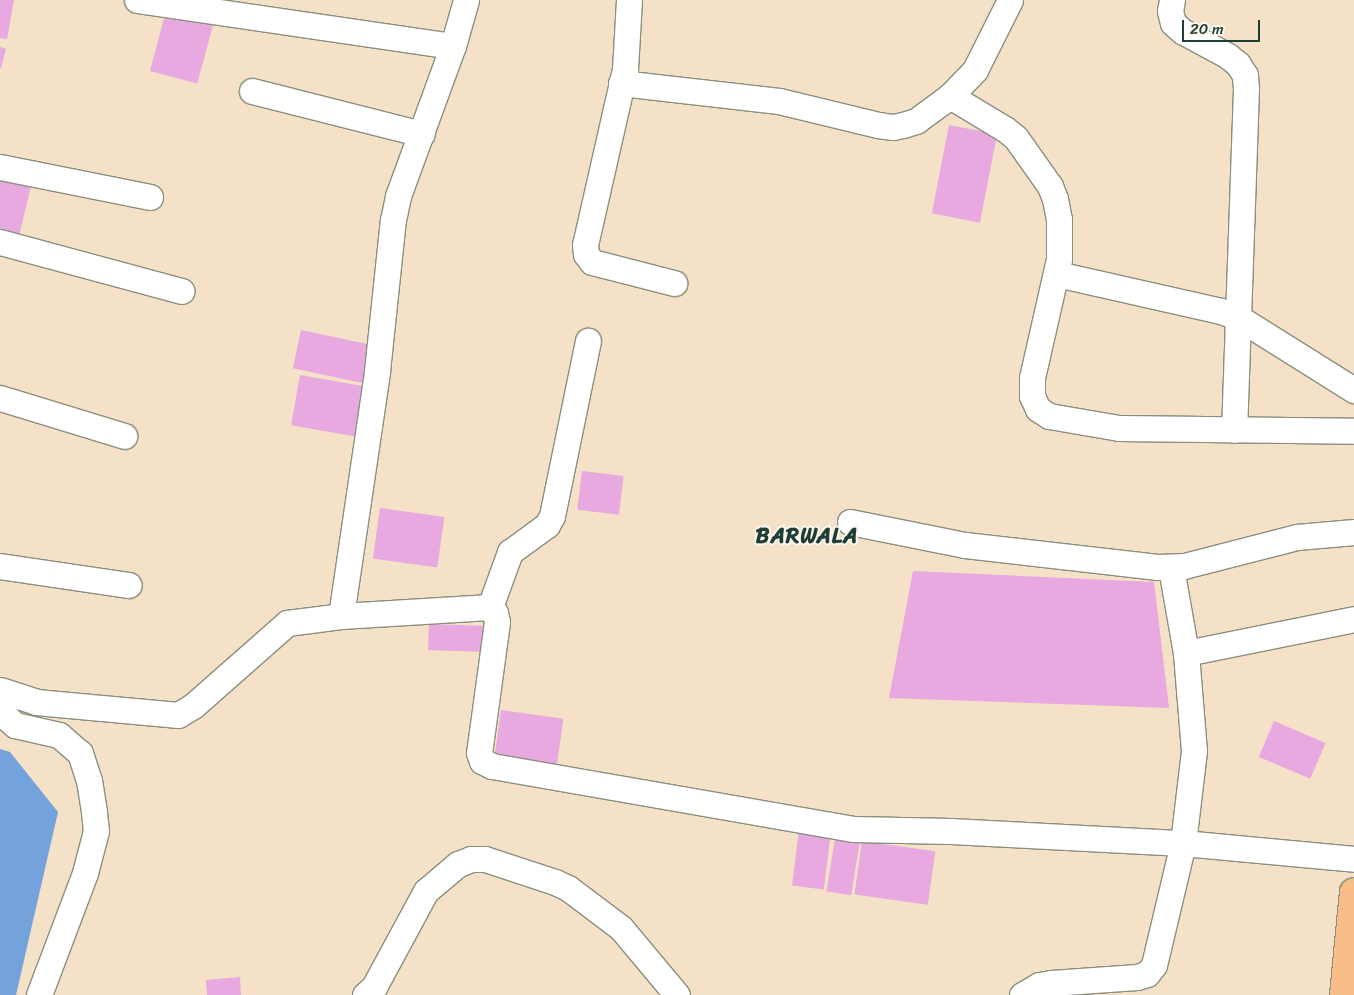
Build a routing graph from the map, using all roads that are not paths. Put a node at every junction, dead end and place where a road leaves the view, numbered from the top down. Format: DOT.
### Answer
graph roads {
  1 [pos="137,0"];
  2 [pos="466,0"];
  3 [pos="629,0"];
  4 [pos="1010,0"];
  5 [pos="1172,0"];
  6 [pos="453,46"];
  7 [pos="621,83"];
  8 [pos="252,91"];
  9 [pos="950,96"];
  10 [pos="422,134"];
  11 [pos="0,167"];
  12 [pos="150,197"];
  13 [pos="0,242"];
  14 [pos="1057,274"];
  15 [pos="674,283"];
  16 [pos="181,291"];
  17 [pos="1239,318"];
  18 [pos="588,341"];
  19 [pos="1354,390"];
  20 [pos="0,398"];
  21 [pos="1234,430"];
  22 [pos="1354,430"];
  23 [pos="124,436"];
  24 [pos="850,522"];
  25 [pos="1354,532"];
  26 [pos="0,566"];
  27 [pos="1171,568"];
  28 [pos="129,585"];
  29 [pos="490,607"];
  30 [pos="341,616"];
  31 [pos="1354,619"];
  32 [pos="1186,653"];
  33 [pos="0,690"];
  34 [pos="0,699"];
  35 [pos="1183,843"];
  36 [pos="1354,860"];
  37 [pos="1354,892"];
  38 [pos="39,995"];
  39 [pos="365,995"];
  40 [pos="677,995"];
  41 [pos="1022,995"];
  42 [pos="1344,995"];
  1 -- 6 [label="street"];
  2 -- 6 [label="street"];
  3 -- 7 [label="street"];
  4 -- 9 [label="street"];
  5 -- 17 [label="street"];
  6 -- 10 [label="street"];
  7 -- 9 [label="street"];
  7 -- 15 [label="street"];
  8 -- 10 [label="street"];
  9 -- 14 [label="street"];
  10 -- 30 [label="street"];
  11 -- 12 [label="street"];
  13 -- 16 [label="street"];
  14 -- 17 [label="street"];
  14 -- 21 [label="street"];
  17 -- 19 [label="street"];
  17 -- 21 [label="street"];
  18 -- 29 [label="street"];
  20 -- 23 [label="street"];
  21 -- 22 [label="street"];
  24 -- 27 [label="street"];
  25 -- 27 [label="street"];
  26 -- 28 [label="street"];
  27 -- 32 [label="street"];
  29 -- 30 [label="street"];
  29 -- 35 [label="street"];
  30 -- 33 [label="street"];
  31 -- 32 [label="street"];
  32 -- 35 [label="street"];
  34 -- 38 [label="street"];
  35 -- 36 [label="street"];
  35 -- 41 [label="street"];
  37 -- 42 [label="main road"];
  39 -- 40 [label="street"];
}
